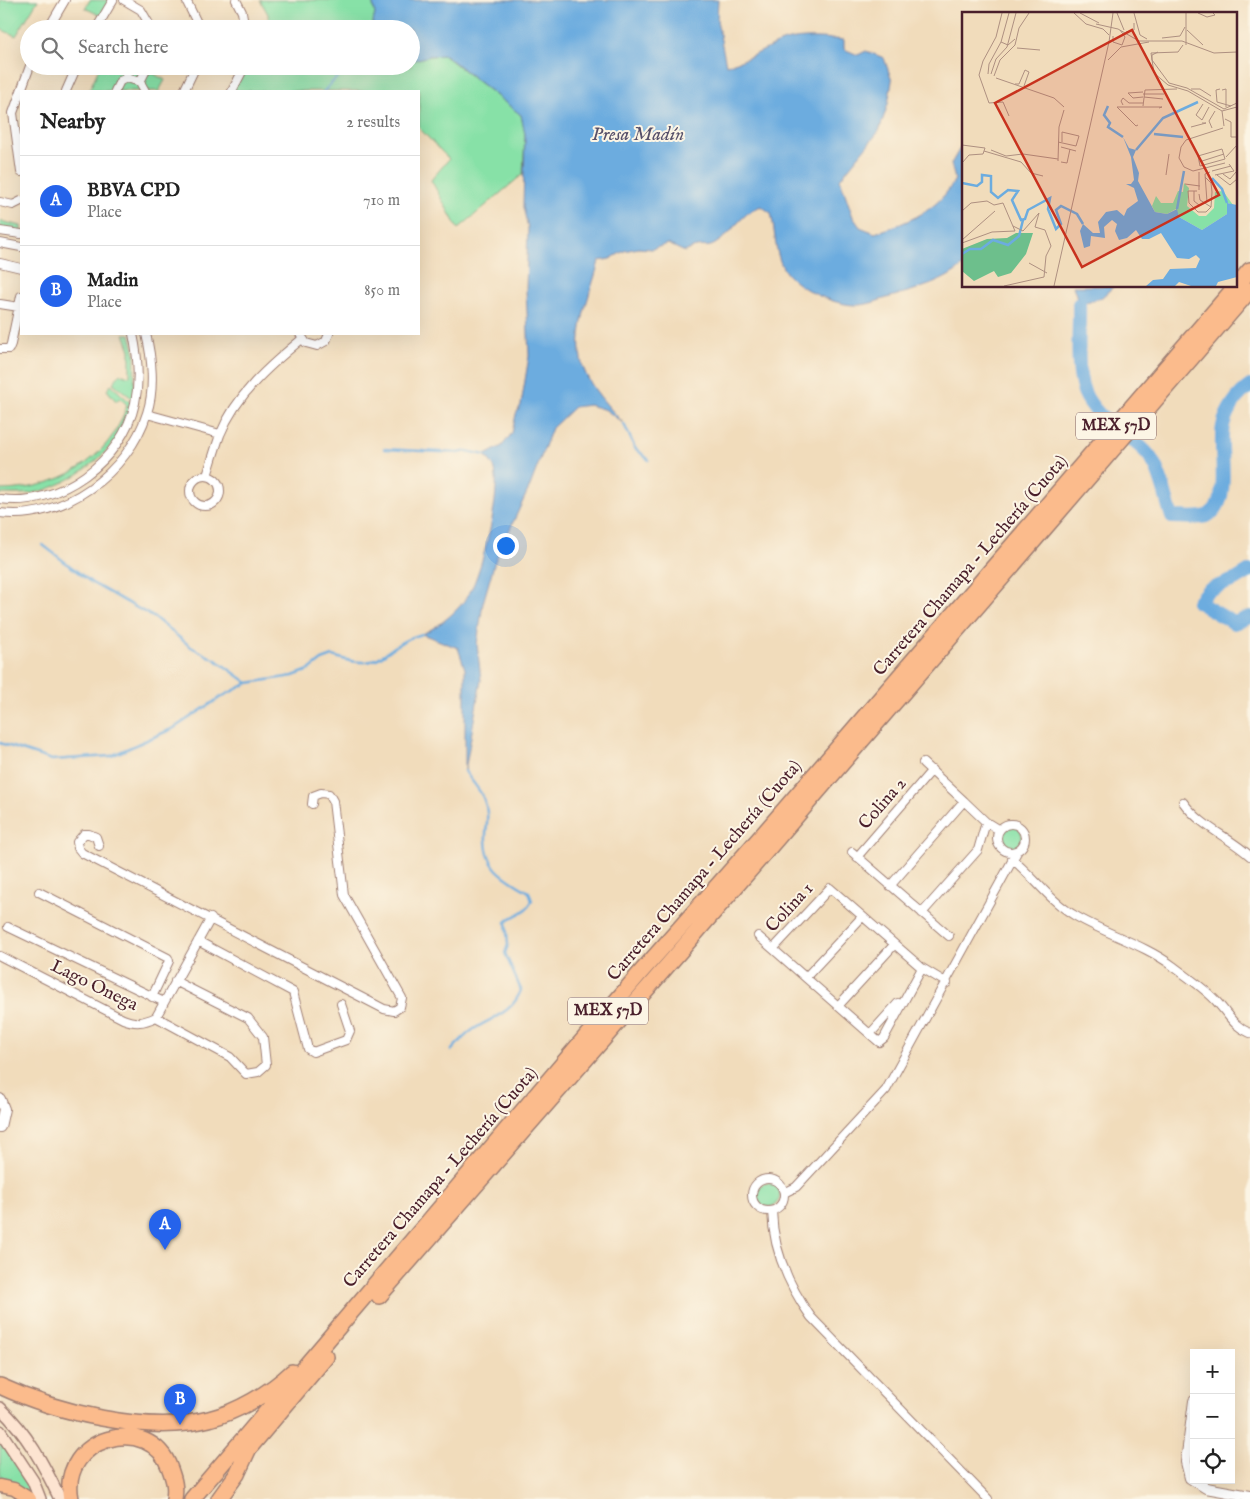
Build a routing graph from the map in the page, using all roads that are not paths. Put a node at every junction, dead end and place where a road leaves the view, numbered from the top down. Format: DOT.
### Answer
graph roads {
  1 [pos="65,0"];
  2 [pos="113,0"];
  3 [pos="124,0"];
  4 [pos="186,0"];
  5 [pos="236,0"];
  6 [pos="53,20"];
  7 [pos="101,20"];
  8 [pos="147,20"];
  9 [pos="196,20"];
  10 [pos="243,20"];
  11 [pos="27,75"];
  12 [pos="73,75"];
  13 [pos="126,75"];
  14 [pos="144,75"];
  15 [pos="192,75"];
  16 [pos="240,75"];
  17 [pos="127,78"];
  18 [pos="140,82"];
  19 [pos="21,90"];
  20 [pos="66,90"];
  21 [pos="116,90"];
  22 [pos="144,90"];
  23 [pos="184,90"];
  24 [pos="232,90"];
  25 [pos="20,94"];
  26 [pos="20,165"];
  27 [pos="20,201"];
  28 [pos="0,202"];
  29 [pos="0,231"];
  30 [pos="20,234"];
  31 [pos="0,244"];
  32 [pos="20,247"];
  33 [pos="0,263"];
  34 [pos="20,268"];
  35 [pos="1250,270"];
  36 [pos="1238,287"];
  37 [pos="1237,288"];
  38 [pos="1250,290"];
  39 [pos="20,302"];
  40 [pos="0,304"];
  41 [pos="19,308"];
  42 [pos="1208,329"];
  43 [pos="134,335"];
  44 [pos="146,335"];
  45 [pos="329,335"];
  46 [pos="301,336"];
  47 [pos="0,349"];
  48 [pos="135,403"];
  49 [pos="146,414"];
  50 [pos="132,415"];
  51 [pos="220,434"];
  52 [pos="206,476"];
  53 [pos="0,499"];
  54 [pos="0,513"];
  55 [pos="1034,531"];
  56 [pos="924,763"];
  57 [pos="932,770"];
  58 [pos="964,801"];
  59 [pos="1183,802"];
  60 [pos="312,804"];
  61 [pos="986,822"];
  62 [pos="998,834"];
  63 [pos="982,837"];
  64 [pos="99,846"];
  65 [pos="1014,855"];
  66 [pos="1250,856"];
  67 [pos="823,882"];
  68 [pos="890,886"];
  69 [pos="830,888"];
  70 [pos="39,892"];
  71 [pos="922,913"];
  72 [pos="862,917"];
  73 [pos="210,918"];
  74 [pos="8,927"];
  75 [pos="758,936"];
  76 [pos="949,936"];
  77 [pos="198,941"];
  78 [pos="894,945"];
  79 [pos="772,949"];
  80 [pos="0,956"];
  81 [pos="922,968"];
  82 [pos="806,977"];
  83 [pos="175,981"];
  84 [pos="947,983"];
  85 [pos="906,995"];
  86 [pos="152,996"];
  87 [pos="164,1002"];
  88 [pos="341,1004"];
  89 [pos="838,1006"];
  90 [pos="156,1017"];
  91 [pos="1250,1032"];
  92 [pos="870,1034"];
  93 [pos="0,1099"];
  94 [pos="1,1122"];
  95 [pos="784,1193"];
  96 [pos="772,1211"];
  97 [pos="333,1334"];
  98 [pos="0,1386"];
  99 [pos="0,1408"];
  100 [pos="1190,1431"];
  101 [pos="0,1432"];
  102 [pos="249,1448"];
  103 [pos="0,1486"];
  104 [pos="1248,1496"];
  105 [pos="30,1499"];
  106 [pos="40,1499"];
  107 [pos="60,1499"];
  108 [pos="71,1499"];
  109 [pos="174,1499"];
  110 [pos="192,1499"];
  111 [pos="204,1499"];
  112 [pos="219,1499"];
  113 [pos="988,1499"];
  1 -- 6 [label="street"];
  2 -- 7 [label="street"];
  3 -- 8 [label="street"];
  4 -- 9 [label="street"];
  5 -- 10 [label="street"];
  11 -- 19 [label="street"];
  12 -- 20 [label="street"];
  13 -- 17 [label="street"];
  14 -- 18 [label="street"];
  15 -- 23 [label="street"];
  16 -- 24 [label="street"];
  17 -- 18 [label="street"];
  17 -- 21 [label="street"];
  18 -- 22 [label="street"];
  25 -- 26 [label="street"];
  27 -- 28 [label="street"];
  29 -- 30 [label="street"];
  31 -- 32 [label="street"];
  33 -- 34 [label="street"];
  35 -- 36 [label="highway, Carretera Chamapa - Lechería (Cuota) / MEX 57D"];
  37 -- 42 [label="highway, Carretera Chamapa - Lechería (Cuota) / MEX 57D"];
  38 -- 42 [label="highway, Carretera Chamapa - Lechería (Cuota) / MEX 57D"];
  39 -- 41 [label="street"];
  40 -- 41 [label="street"];
  41 -- 47 [label="street"];
  42 -- 55 [label="highway, Carretera Chamapa - Lechería (Cuota) / MEX 57D"];
  43 -- 48 [label="street"];
  44 -- 49 [label="street"];
  45 -- 46 [label="street"];
  46 -- 51 [label="street"];
  48 -- 49 [label="street"];
  48 -- 50 [label="street"];
  49 -- 50 [label="street"];
  49 -- 51 [label="street"];
  49 -- 54 [label="street"];
  50 -- 53 [label="street"];
  51 -- 52 [label="street"];
  55 -- 97 [label="highway, Carretera Chamapa - Lechería (Cuota) / MEX 57D"];
  55 -- 102 [label="highway, Carretera Chamapa - Lechería (Cuota) / MEX 57D"];
  56 -- 57 [label="street"];
  57 -- 58 [label="street"];
  57 -- 68 [label="street, Colina 2"];
  58 -- 61 [label="street"];
  58 -- 68 [label="street"];
  59 -- 66 [label="street"];
  60 -- 73 [label="street"];
  61 -- 62 [label="street"];
  61 -- 63 [label="street"];
  62 -- 63 [label="street"];
  62 -- 65 [label="street"];
  62 -- 65 [label="street"];
  63 -- 71 [label="street"];
  64 -- 73 [label="street"];
  65 -- 84 [label="street"];
  65 -- 91 [label="street"];
  67 -- 69 [label="street, Colina 1"];
  68 -- 71 [label="street, Colina 2"];
  69 -- 72 [label="street, Colina 1"];
  69 -- 79 [label="street, Colina 1"];
  70 -- 86 [label="street"];
  71 -- 76 [label="street, Colina 2"];
  72 -- 78 [label="street, Colina 1"];
  72 -- 82 [label="street"];
  73 -- 77 [label="street, Lago Onega"];
  74 -- 86 [label="street"];
  75 -- 79 [label="street, Colina 1"];
  77 -- 83 [label="street, Lago Onega"];
  77 -- 88 [label="street"];
  78 -- 81 [label="street, Colina 1"];
  78 -- 89 [label="street"];
  79 -- 82 [label="street, Colina 1"];
  80 -- 90 [label="street, Lago Onega"];
  81 -- 84 [label="street, Colina 1"];
  81 -- 85 [label="street, Colina 1"];
  82 -- 89 [label="street, Colina 1"];
  83 -- 87 [label="street, Lago Onega"];
  83 -- 90 [label="street"];
  84 -- 95 [label="street"];
  85 -- 92 [label="street, Colina 1"];
  85 -- 92 [label="street, Colina 1"];
  86 -- 87 [label="street"];
  87 -- 90 [label="street, Lago Onega"];
  89 -- 92 [label="street, Colina 1"];
  93 -- 94 [label="street"];
  95 -- 96 [label="street"];
  95 -- 96 [label="street"];
  96 -- 113 [label="street"];
  97 -- 98 [label="highway"];
  97 -- 110 [label="highway, Carretera Chamapa - Lechería (Cuota) / MEX 57D"];
  99 -- 107 [label="main road"];
  100 -- 104 [label="street"];
  101 -- 106 [label="main road"];
  102 -- 111 [label="highway, Carretera Chamapa - Lechería (Cuota) / MEX 57D"];
  102 -- 112 [label="highway"];
  103 -- 105 [label="main road"];
  108 -- 109 [label="highway"];
}
